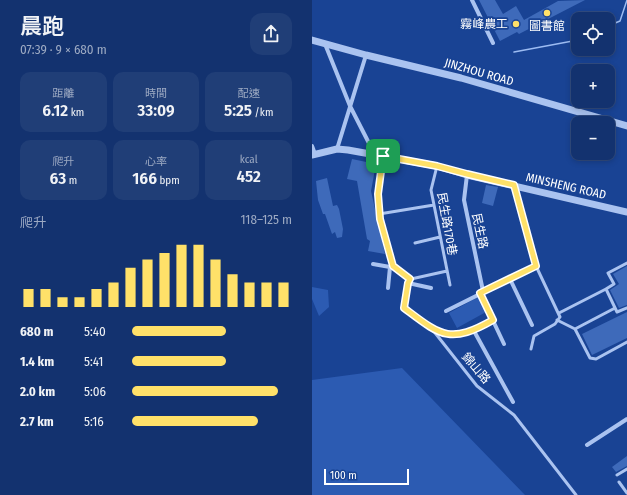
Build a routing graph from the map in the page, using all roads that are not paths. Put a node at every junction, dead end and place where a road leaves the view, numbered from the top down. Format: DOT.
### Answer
graph roads {
  1 [pos="472,0"];
  2 [pos="312,40"];
  3 [pos="493,43"];
  4 [pos="324,44"];
  5 [pos="366,55"];
  6 [pos="350,106"];
  7 [pos="627,126"];
  8 [pos="312,146"];
  9 [pos="337,149"];
  10 [pos="314,154"];
  11 [pos="379,156"];
  12 [pos="437,166"];
  13 [pos="467,174"];
  14 [pos="514,185"];
  15 [pos="434,205"];
  16 [pos="627,212"];
  17 [pos="379,214"];
  18 [pos="440,237"];
  19 [pos="415,243"];
  20 [pos="627,263"];
  21 [pos="373,264"];
  22 [pos="392,266"];
  23 [pos="536,266"];
  24 [pos="447,271"];
  25 [pos="510,279"];
  26 [pos="409,281"];
  27 [pos="450,285"];
  28 [pos="388,288"];
  29 [pos="431,288"];
  30 [pos="606,290"];
  31 [pos="481,292"];
  32 [pos="615,308"];
  33 [pos="627,308"];
  34 [pos="446,311"];
  35 [pos="559,313"];
  36 [pos="493,320"];
  37 [pos="557,320"];
  38 [pos="532,324"];
  39 [pos="432,329"];
  40 [pos="574,329"];
  41 [pos="474,331"];
  42 [pos="627,342"];
  43 [pos="504,344"];
  44 [pos="531,349"];
  45 [pos="513,402"];
  46 [pos="627,420"];
  47 [pos="587,446"];
  48 [pos="627,469"];
  49 [pos="617,475"];
  50 [pos="619,482"];
  51 [pos="625,488"];
  52 [pos="627,493"];
  53 [pos="576,495"];
  1 -- 3 [label="street"];
  2 -- 4 [label="street, JINZHOU ROAD"];
  4 -- 5 [label="street, JINZHOU ROAD"];
  4 -- 6 [label="street"];
  5 -- 6 [label="street"];
  5 -- 7 [label="street, JINZHOU ROAD"];
  6 -- 9 [label="street"];
  6 -- 11 [label="street"];
  8 -- 10 [label="street"];
  9 -- 10 [label="street, MINSHENG ROAD"];
  9 -- 11 [label="street, MINSHENG ROAD"];
  11 -- 12 [label="street, MINSHENG ROAD"];
  11 -- 17 [label="lane"];
  12 -- 13 [label="street, MINSHENG ROAD"];
  12 -- 15 [label="lane, 民生路170巷"];
  13 -- 14 [label="street, MINSHENG ROAD"];
  13 -- 31 [label="street, 民生路"];
  14 -- 16 [label="street, MINSHENG ROAD"];
  14 -- 23 [label="street"];
  15 -- 17 [label="lane"];
  15 -- 18 [label="lane, 民生路170巷"];
  17 -- 22 [label="lane"];
  18 -- 19 [label="lane"];
  18 -- 24 [label="lane, 民生路170巷"];
  20 -- 30 [label="lane"];
  21 -- 22 [label="street"];
  22 -- 26 [label="lane"];
  22 -- 28 [label="street"];
  23 -- 25 [label="street"];
  23 -- 35 [label="lane"];
  24 -- 26 [label="lane"];
  24 -- 27 [label="lane, 民生路170巷"];
  25 -- 31 [label="street"];
  25 -- 38 [label="street"];
  26 -- 29 [label="street"];
  26 -- 39 [label="lane, 錦山路"];
  30 -- 32 [label="lane"];
  30 -- 35 [label="lane"];
  31 -- 34 [label="street"];
  31 -- 36 [label="street, 民生路"];
  32 -- 33 [label="lane"];
  32 -- 40 [label="lane"];
  35 -- 37 [label="lane"];
  36 -- 41 [label="street"];
  36 -- 43 [label="street, 民生路"];
  37 -- 40 [label="lane"];
  37 -- 44 [label="lane"];
  39 -- 41 [label="street"];
  39 -- 53 [label="lane, 錦山路"];
  40 -- 42 [label="lane"];
  41 -- 45 [label="street"];
  46 -- 47 [label="street"];
  48 -- 49 [label="lane"];
  50 -- 51 [label="lane"];
  51 -- 52 [label="lane"];
}
